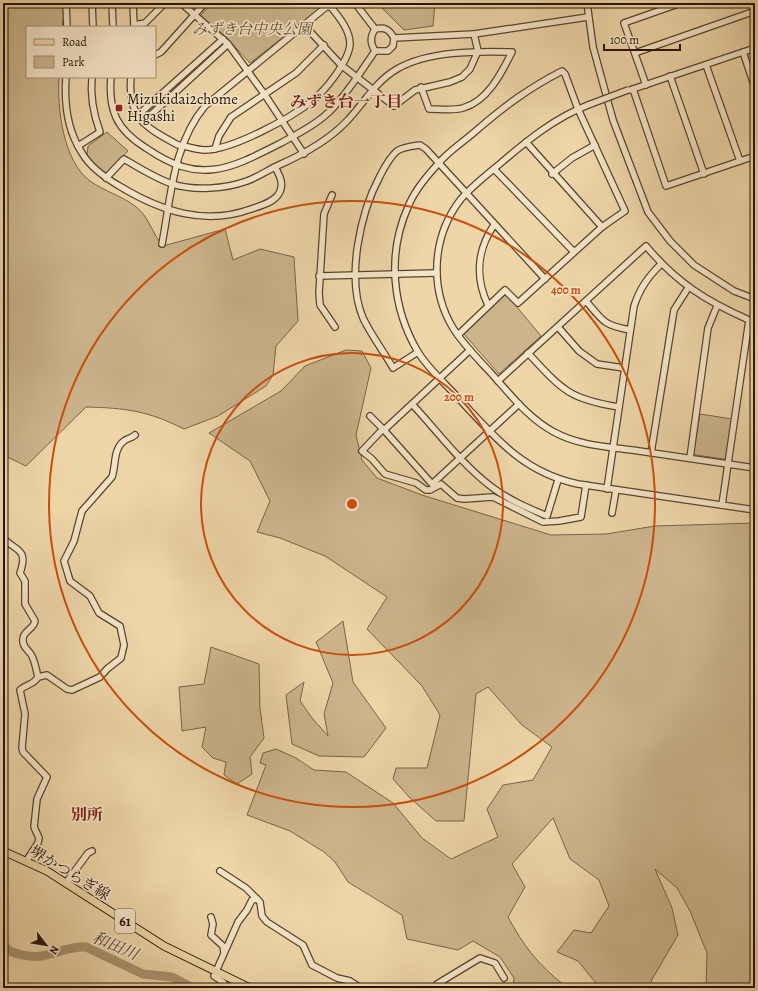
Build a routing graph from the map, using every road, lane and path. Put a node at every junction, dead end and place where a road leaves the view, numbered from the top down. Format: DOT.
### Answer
graph roads {
  1 [pos="66,3"];
  2 [pos="92,3"];
  3 [pos="112,3"];
  4 [pos="133,3"];
  5 [pos="165,3"];
  6 [pos="181,3"];
  7 [pos="205,3"];
  8 [pos="355,3"];
  9 [pos="587,3"];
  10 [pos="681,3"];
  11 [pos="755,11"];
  12 [pos="194,15"];
  13 [pos="588,17"];
  14 [pos="67,26"];
  15 [pos="93,26"];
  16 [pos="113,26"];
  17 [pos="134,26"];
  18 [pos="305,26"];
  19 [pos="375,29"];
  20 [pos="474,34"];
  21 [pos="394,38"];
  22 [pos="223,39"];
  23 [pos="228,44"];
  24 [pos="324,45"];
  25 [pos="755,48"];
  26 [pos="375,51"];
  27 [pos="478,51"];
  28 [pos="743,52"];
  29 [pos="635,53"];
  30 [pos="156,54"];
  31 [pos="342,65"];
  32 [pos="706,65"];
  33 [pos="248,70"];
  34 [pos="670,76"];
  35 [pos="66,78"];
  36 [pos="92,78"];
  37 [pos="111,78"];
  38 [pos="131,78"];
  39 [pos="356,78"];
  40 [pos="646,85"];
  41 [pos="421,87"];
  42 [pos="755,88"];
  43 [pos="372,90"];
  44 [pos="631,90"];
  45 [pos="266,95"];
  46 [pos="578,109"];
  47 [pos="137,116"];
  48 [pos="282,120"];
  49 [pos="143,122"];
  50 [pos="293,136"];
  51 [pos="526,142"];
  52 [pos="595,145"];
  53 [pos="78,146"];
  54 [pos="182,146"];
  55 [pos="215,149"];
  56 [pos="304,154"];
  57 [pos="755,156"];
  58 [pos="740,161"];
  59 [pos="438,163"];
  60 [pos="176,165"];
  61 [pos="276,167"];
  62 [pos="494,168"];
  63 [pos="552,174"];
  64 [pos="704,174"];
  65 [pos="106,178"];
  66 [pos="172,184"];
  67 [pos="466,193"];
  68 [pos="332,195"];
  69 [pos="168,210"];
  70 [pos="494,225"];
  71 [pos="602,227"];
  72 [pos="162,244"];
  73 [pos="574,252"];
  74 [pos="661,264"];
  75 [pos="436,273"];
  76 [pos="394,274"];
  77 [pos="355,275"];
  78 [pos="319,276"];
  79 [pos="545,279"];
  80 [pos="688,288"];
  81 [pos="755,299"];
  82 [pos="586,302"];
  83 [pos="488,305"];
  84 [pos="717,306"];
  85 [pos="335,327"];
  86 [pos="558,327"];
  87 [pos="630,330"];
  88 [pos="458,335"];
  89 [pos="470,350"];
  90 [pos="418,352"];
  91 [pos="528,353"];
  92 [pos="624,368"];
  93 [pos="440,378"];
  94 [pos="498,381"];
  95 [pos="412,404"];
  96 [pos="519,404"];
  97 [pos="619,407"];
  98 [pos="370,416"];
  99 [pos="384,430"];
  100 [pos="489,432"];
  101 [pos="135,435"];
  102 [pos="613,447"];
  103 [pos="651,453"];
  104 [pos="461,458"];
  105 [pos="690,458"];
  106 [pos="729,464"];
  107 [pos="755,468"];
  108 [pos="558,480"];
  109 [pos="586,485"];
  110 [pos="607,489"];
  111 [pos="616,490"];
  112 [pos="722,505"];
  113 [pos="755,510"];
  114 [pos="612,513"];
  115 [pos="3,538"];
  116 [pos="38,677"];
  117 [pos="3,850"];
  118 [pos="92,851"];
  119 [pos="27,860"];
  120 [pos="220,871"];
  121 [pos="66,883"];
  122 [pos="257,899"];
  123 [pos="211,917"];
  124 [pos="224,952"];
  125 [pos="215,972"];
  126 [pos="504,978"];
  127 [pos="436,986"];
  128 [pos="225,988"];
  129 [pos="250,988"];
  130 [pos="361,988"];
  131 [pos="430,988"];
  1 -- 14 [label="street"];
  2 -- 15 [label="street"];
  3 -- 16 [label="street"];
  4 -- 17 [label="street"];
  5 -- 17 [label="street"];
  6 -- 12 [label="street"];
  7 -- 12 [label="street"];
  8 -- 19 [label="street"];
  9 -- 13 [label="street"];
  10 -- 29 [label="street"];
  11 -- 29 [label="street"];
  12 -- 22 [label="street"];
  12 -- 30 [label="street"];
  13 -- 20 [label="street"];
  13 -- 81 [label="street"];
  18 -- 24 [label="street"];
  18 -- 31 [label="street"];
  18 -- 33 [label="street"];
  19 -- 21 [label="street"];
  19 -- 26 [label="street"];
  20 -- 21 [label="street"];
  20 -- 27 [label="street"];
  21 -- 26 [label="street"];
  22 -- 23 [label="street"];
  22 -- 47 [label="street"];
  23 -- 33 [label="street"];
  23 -- 49 [label="street"];
  24 -- 31 [label="street"];
  24 -- 45 [label="street"];
  25 -- 28 [label="street"];
  26 -- 39 [label="street"];
  27 -- 41 [label="street"];
  27 -- 41 [label="street"];
  27 -- 43 [label="street"];
  28 -- 32 [label="street"];
  28 -- 42 [label="street"];
  29 -- 40 [label="street"];
  31 -- 39 [label="street"];
  31 -- 48 [label="street"];
  32 -- 34 [label="street"];
  32 -- 58 [label="street"];
  33 -- 45 [label="street"];
  33 -- 54 [label="street"];
  34 -- 40 [label="street"];
  34 -- 64 [label="street"];
  35 -- 53 [label="street"];
  36 -- 53 [label="street"];
  37 -- 60 [label="street"];
  38 -- 47 [label="street"];
  39 -- 43 [label="street"];
  39 -- 50 [label="street"];
  40 -- 44 [label="street"];
  41 -- 43 [label="street"];
  43 -- 56 [label="street"];
  44 -- 46 [label="street, bridge"];
  44 -- 64 [label="street"];
  45 -- 48 [label="street"];
  45 -- 55 [label="street"];
  46 -- 51 [label="street"];
  46 -- 52 [label="street"];
  46 -- 59 [label="street"];
  47 -- 49 [label="street"];
  48 -- 50 [label="street"];
  48 -- 55 [label="street"];
  49 -- 54 [label="street"];
  50 -- 56 [label="street"];
  50 -- 60 [label="street"];
  51 -- 62 [label="street"];
  51 -- 63 [label="street"];
  52 -- 63 [label="street"];
  52 -- 71 [label="street"];
  53 -- 65 [label="street"];
  54 -- 55 [label="street"];
  54 -- 60 [label="street"];
  56 -- 61 [label="street"];
  57 -- 58 [label="street"];
  58 -- 64 [label="street"];
  59 -- 67 [label="street"];
  59 -- 76 [label="street"];
  59 -- 77 [label="street"];
  60 -- 66 [label="street"];
  61 -- 66 [label="street"];
  61 -- 69 [label="street"];
  62 -- 67 [label="street"];
  62 -- 73 [label="street"];
  63 -- 71 [label="street"];
  65 -- 66 [label="street"];
  65 -- 69 [label="street"];
  66 -- 69 [label="street"];
  67 -- 70 [label="street"];
  67 -- 75 [label="street"];
  68 -- 78 [label="street"];
  69 -- 72 [label="street"];
  70 -- 79 [label="street"];
  70 -- 83 [label="street"];
  71 -- 73 [label="street"];
  73 -- 79 [label="street"];
  74 -- 80 [label="street"];
  74 -- 82 [label="street"];
  74 -- 87 [label="street"];
  75 -- 76 [label="street"];
  75 -- 88 [label="street"];
  76 -- 77 [label="street"];
  76 -- 90 [label="street"];
  77 -- 78 [label="street"];
  77 -- 90 [label="street"];
  78 -- 85 [label="street"];
  79 -- 83 [label="street"];
  80 -- 84 [label="street"];
  80 -- 103 [label="street"];
  82 -- 86 [label="street"];
  82 -- 87 [label="street"];
  83 -- 88 [label="street"];
  84 -- 105 [label="street"];
  84 -- 106 [label="street"];
  86 -- 91 [label="street"];
  86 -- 92 [label="street"];
  87 -- 92 [label="street"];
  88 -- 89 [label="street"];
  89 -- 93 [label="street"];
  89 -- 94 [label="street"];
  90 -- 93 [label="street"];
  91 -- 94 [label="street"];
  91 -- 97 [label="street"];
  92 -- 97 [label="street"];
  93 -- 95 [label="street"];
  93 -- 100 [label="street"];
  94 -- 96 [label="street"];
  95 -- 99 [label="street"];
  95 -- 104 [label="street"];
  96 -- 100 [label="street"];
  96 -- 102 [label="street"];
  97 -- 102 [label="street"];
  98 -- 99 [label="street"];
  99 -- 104 [label="street"];
  99 -- 109 [label="street"];
  100 -- 104 [label="street"];
  100 -- 108 [label="street"];
  101 -- 116 [label="street"];
  102 -- 103 [label="street"];
  102 -- 110 [label="street"];
  103 -- 105 [label="street"];
  104 -- 108 [label="street"];
  105 -- 106 [label="street"];
  106 -- 107 [label="street"];
  106 -- 112 [label="street"];
  108 -- 109 [label="street"];
  109 -- 110 [label="street"];
  110 -- 111 [label="street"];
  111 -- 112 [label="street"];
  111 -- 114 [label="street"];
  112 -- 113 [label="street"];
  115 -- 116 [label="street"];
  116 -- 119 [label="street"];
  117 -- 119 [label="main road, 堺かつらぎ線 / 61"];
  118 -- 121 [label="street"];
  119 -- 121 [label="main road, 堺かつらぎ線 / 61"];
  120 -- 122 [label="street"];
  121 -- 125 [label="main road, 堺かつらぎ線 / 61"];
  122 -- 124 [label="street"];
  122 -- 130 [label="street"];
  123 -- 124 [label="street"];
  124 -- 125 [label="street"];
  125 -- 128 [label="street"];
  125 -- 129 [label="main road, 堺かつらぎ線 / 61"];
  126 -- 127 [label="street"];
  127 -- 131 [label="street"];
}
